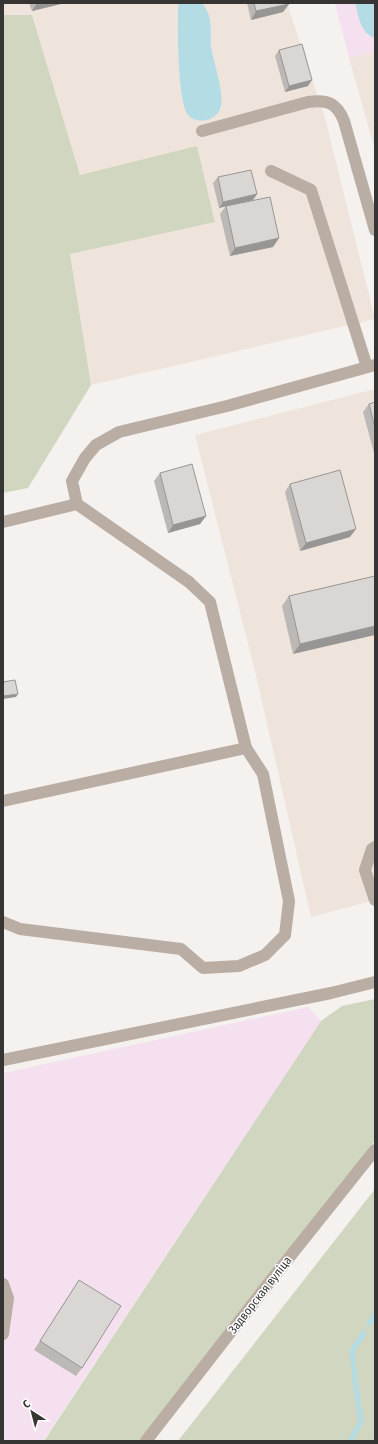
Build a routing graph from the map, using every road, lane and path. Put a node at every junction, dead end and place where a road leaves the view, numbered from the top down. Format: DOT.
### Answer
graph roads {
  1 [pos="202,131"];
  2 [pos="271,171"];
  3 [pos="375,230"];
  4 [pos="371,366"];
  5 [pos="77,504"];
  6 [pos="3,522"];
  7 [pos="246,748"];
  8 [pos="3,801"];
  9 [pos="375,846"];
  10 [pos="375,900"];
  11 [pos="3,922"];
  12 [pos="375,982"];
  13 [pos="3,1060"];
  14 [pos="375,1150"];
  15 [pos="3,1284"];
  16 [pos="3,1334"];
  17 [pos="146,1441"];
  1 -- 3 [label="street"];
  2 -- 4 [label="street"];
  4 -- 5 [label="street"];
  5 -- 6 [label="street"];
  5 -- 7 [label="street"];
  7 -- 8 [label="street"];
  7 -- 11 [label="street"];
  9 -- 10 [label="street"];
  12 -- 13 [label="street"];
  14 -- 17 [label="street, Задворская вуліца"];
  15 -- 16 [label="street"];
}
